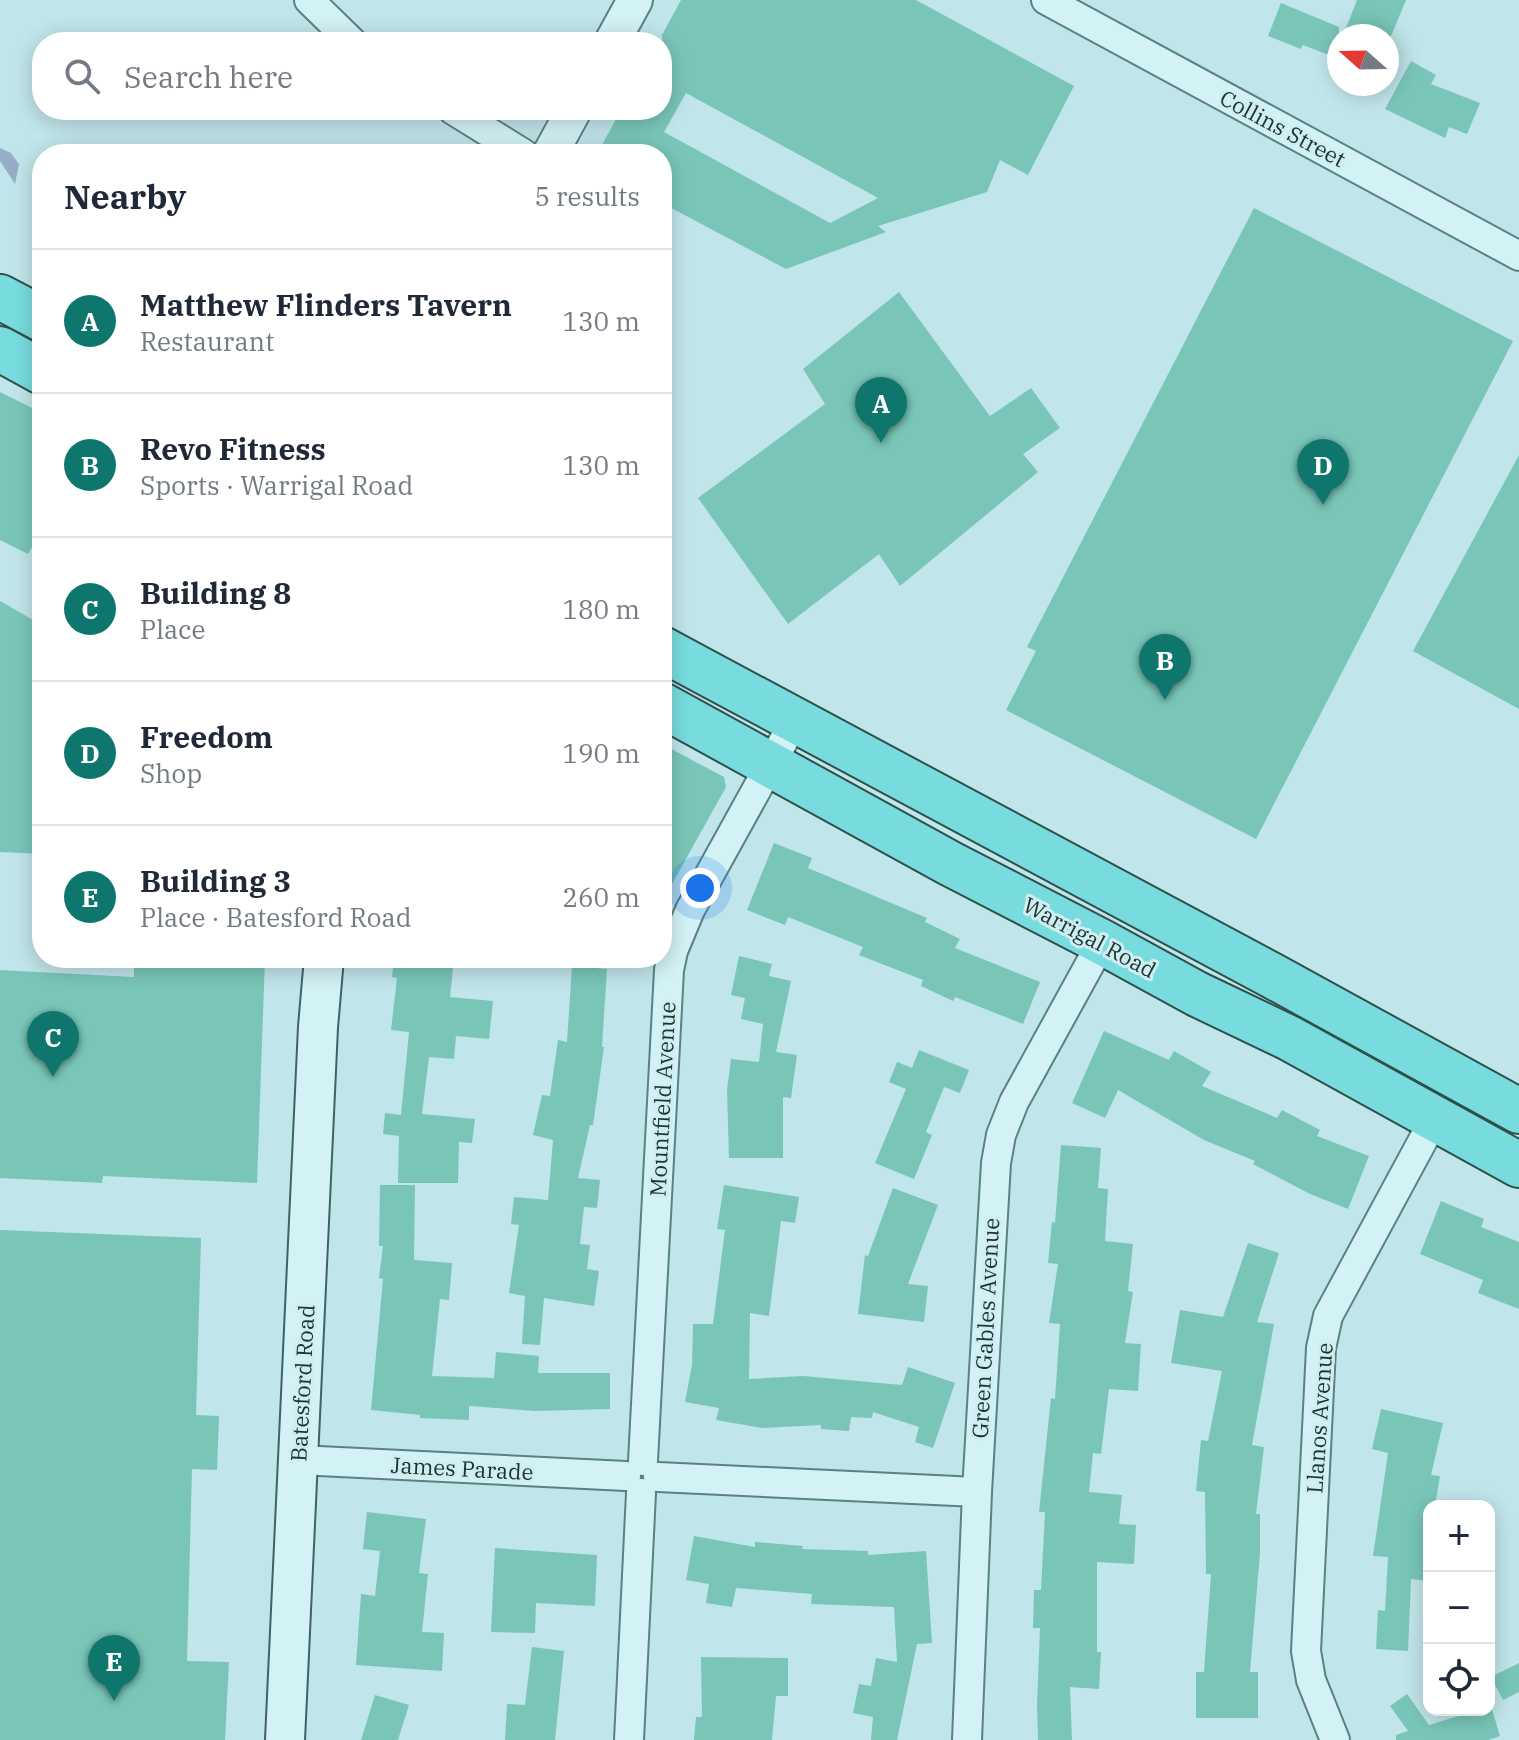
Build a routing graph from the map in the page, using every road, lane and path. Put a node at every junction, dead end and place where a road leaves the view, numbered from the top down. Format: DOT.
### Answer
graph roads {
  1 [pos="309,0"];
  2 [pos="635,0"];
  3 [pos="1046,0"];
  4 [pos="342,32"];
  5 [pos="617,32"];
  6 [pos="469,120"];
  7 [pos="569,120"];
  8 [pos="508,144"];
  9 [pos="555,144"];
  10 [pos="1519,256"];
  11 [pos="0,297"];
  12 [pos="32,314"];
  13 [pos="0,349"];
  14 [pos="32,367"];
  15 [pos="672,654"];
  16 [pos="672,711"];
  17 [pos="795,720"];
  18 [pos="770,766"];
  19 [pos="1102,942"];
  20 [pos="672,956"];
  21 [pos="313,968"];
  22 [pos="323,968"];
  23 [pos="669,968"];
  24 [pos="318,1027"];
  25 [pos="1519,1111"];
  26 [pos="1435,1118"];
  27 [pos="1519,1165"];
  28 [pos="298,1460"];
  29 [pos="642,1477"];
  30 [pos="977,1492"];
  31 [pos="285,1740"];
  32 [pos="629,1740"];
  33 [pos="967,1740"];
  34 [pos="1335,1740"];
  1 -- 4 [label="street"];
  2 -- 5 [label="street"];
  3 -- 10 [label="street, Collins Street"];
  6 -- 8 [label="street"];
  7 -- 9 [label="street"];
  11 -- 12 [label="highway"];
  13 -- 14 [label="highway"];
  15 -- 17 [label="highway"];
  16 -- 18 [label="highway, Warrigal Road"];
  17 -- 18 [label="street, Mountfield Avenue"];
  17 -- 25 [label="highway"];
  18 -- 19 [label="highway, Warrigal Road"];
  18 -- 20 [label="street, Mountfield Avenue"];
  19 -- 26 [label="highway, Warrigal Road"];
  19 -- 30 [label="street, Green Gables Avenue"];
  21 -- 24 [label="main road, Batesford Road"];
  22 -- 24 [label="main road, Batesford Road"];
  23 -- 29 [label="street, Mountfield Avenue"];
  24 -- 28 [label="main road, Batesford Road"];
  26 -- 27 [label="highway, Warrigal Road"];
  26 -- 34 [label="street, Llanos Avenue"];
  28 -- 29 [label="street, James Parade"];
  28 -- 31 [label="main road, Batesford Road"];
  29 -- 30 [label="street, James Parade"];
  29 -- 32 [label="street, Mountfield Avenue"];
  30 -- 33 [label="street, Green Gables Avenue"];
}
